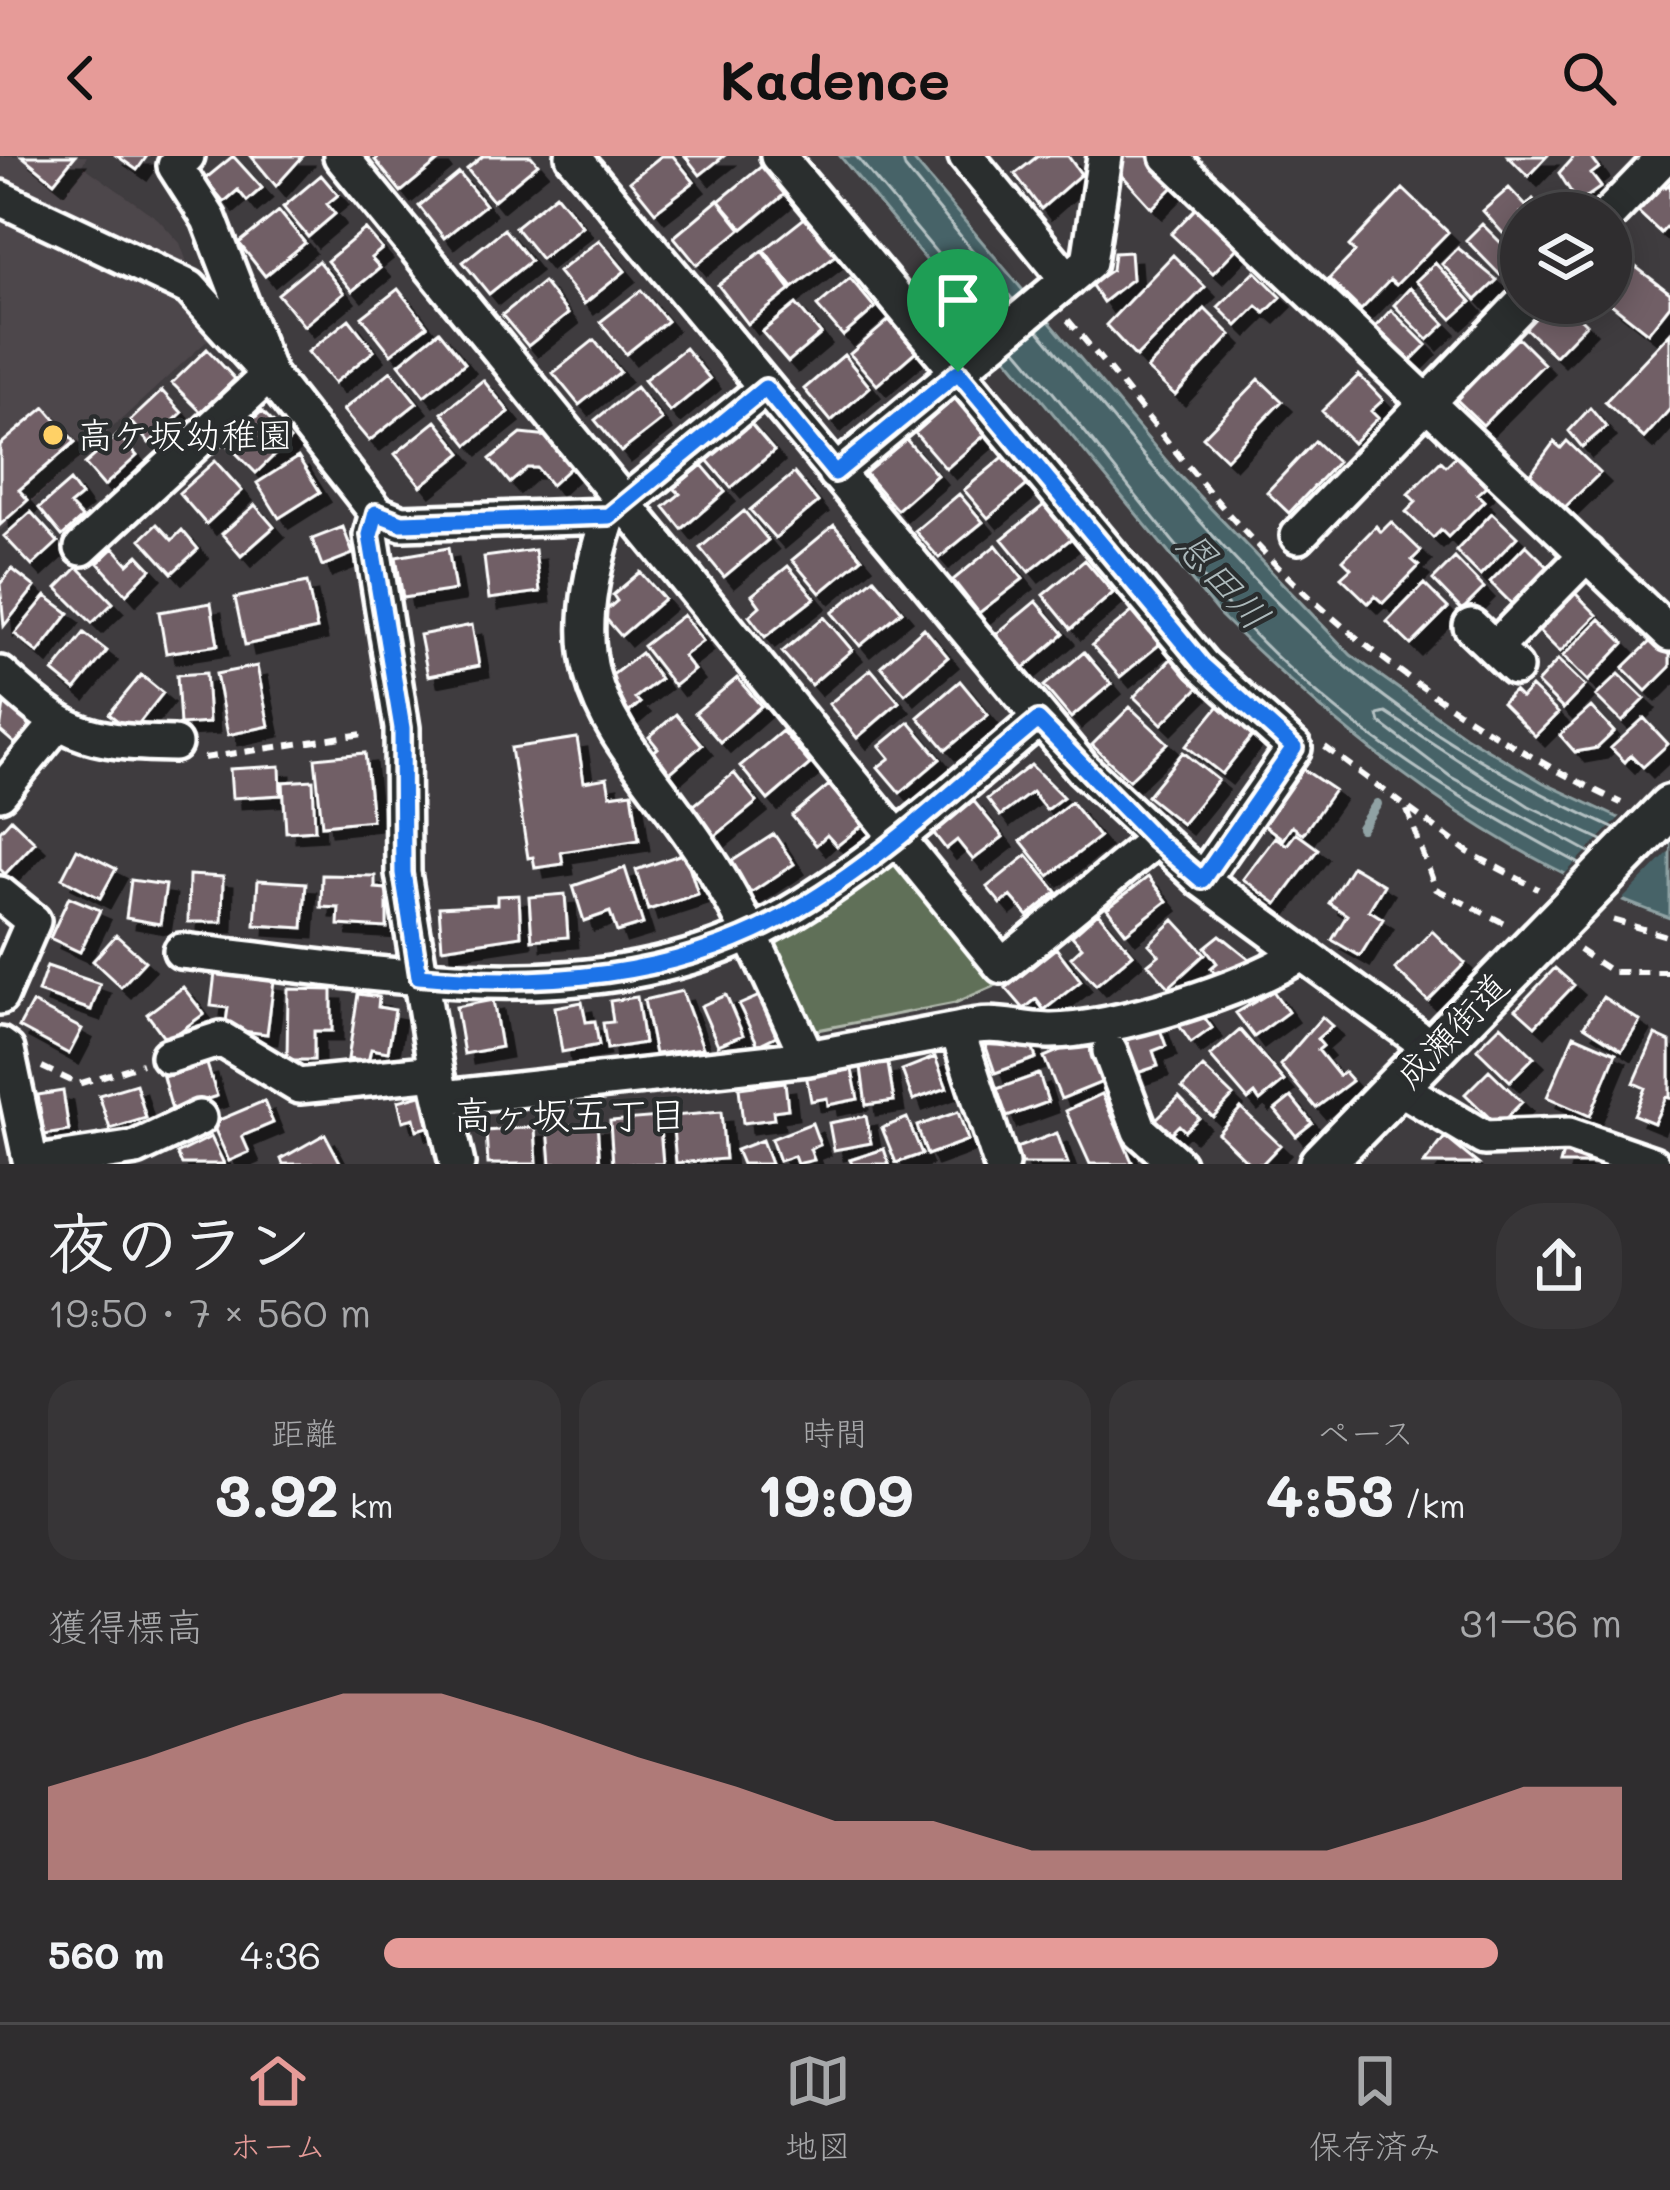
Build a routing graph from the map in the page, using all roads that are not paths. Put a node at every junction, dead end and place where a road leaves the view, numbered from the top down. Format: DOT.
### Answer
graph roads {
  1 [pos="187,156"];
  2 [pos="340,156"];
  3 [pos="573,156"];
  4 [pos="778,156"];
  5 [pos="966,156"];
  6 [pos="1105,156"];
  7 [pos="1168,156"];
  8 [pos="1665,156"];
  9 [pos="1630,192"];
  10 [pos="0,198"];
  11 [pos="1050,295"];
  12 [pos="1503,324"];
  13 [pos="958,372"];
  14 [pos="269,375"];
  15 [pos="765,388"];
  16 [pos="1425,404"];
  17 [pos="835,473"];
  18 [pos="616,509"];
  19 [pos="376,513"];
  20 [pos="1298,536"];
  21 [pos="82,548"];
  22 [pos="1587,554"];
  23 [pos="1670,634"];
  24 [pos="1494,647"];
  25 [pos="0,674"];
  26 [pos="1038,720"];
  27 [pos="56,725"];
  28 [pos="174,744"];
  29 [pos="0,793"];
  30 [pos="1652,814"];
  31 [pos="896,839"];
  32 [pos="1155,840"];
  33 [pos="1202,880"];
  34 [pos="0,894"];
  35 [pos="749,932"];
  36 [pos="181,951"];
  37 [pos="1301,954"];
  38 [pos="419,976"];
  39 [pos="0,997"];
  40 [pos="957,1030"];
  41 [pos="4,1047"];
  42 [pos="1433,1049"];
  43 [pos="1110,1051"];
  44 [pos="168,1056"];
  45 [pos="808,1058"];
  46 [pos="439,1085"];
  47 [pos="1397,1086"];
  48 [pos="199,1118"];
  49 [pos="31,1164"];
  50 [pos="457,1164"];
  51 [pos="1001,1164"];
  52 [pos="1177,1164"];
  53 [pos="1322,1164"];
  54 [pos="1653,1164"];
  1 -- 14 [label="street"];
  2 -- 18 [label="street"];
  3 -- 15 [label="street"];
  4 -- 13 [label="street"];
  5 -- 11 [label="street"];
  6 -- 11 [label="street"];
  7 -- 16 [label="street"];
  8 -- 9 [label="street"];
  10 -- 14 [label="street"];
  11 -- 13 [label="street"];
  12 -- 16 [label="street"];
  13 -- 17 [label="street"];
  13 -- 33 [label="street"];
  14 -- 19 [label="street"];
  14 -- 21 [label="street"];
  15 -- 17 [label="street"];
  15 -- 18 [label="street"];
  16 -- 20 [label="street"];
  16 -- 22 [label="street"];
  17 -- 26 [label="street"];
  18 -- 19 [label="street"];
  18 -- 31 [label="street"];
  18 -- 35 [label="street"];
  19 -- 38 [label="street"];
  22 -- 23 [label="street"];
  22 -- 24 [label="street"];
  25 -- 27 [label="street"];
  26 -- 31 [label="street"];
  26 -- 32 [label="street"];
  27 -- 28 [label="street"];
  27 -- 29 [label="street"];
  30 -- 42 [label="main road, 成瀬街道"];
  31 -- 32 [label="street"];
  31 -- 35 [label="street"];
  32 -- 33 [label="street"];
  33 -- 37 [label="street"];
  34 -- 39 [label="street"];
  35 -- 38 [label="street"];
  35 -- 45 [label="street"];
  36 -- 38 [label="street"];
  37 -- 40 [label="street"];
  37 -- 42 [label="street"];
  38 -- 46 [label="street"];
  40 -- 45 [label="street"];
  40 -- 51 [label="street"];
  41 -- 49 [label="street"];
  42 -- 47 [label="main road, 成瀬街道"];
  43 -- 52 [label="street"];
  44 -- 46 [label="street"];
  45 -- 46 [label="street"];
  46 -- 50 [label="street"];
  47 -- 53 [label="main road, 成瀬街道"];
  47 -- 54 [label="street"];
  48 -- 49 [label="street"];
}
